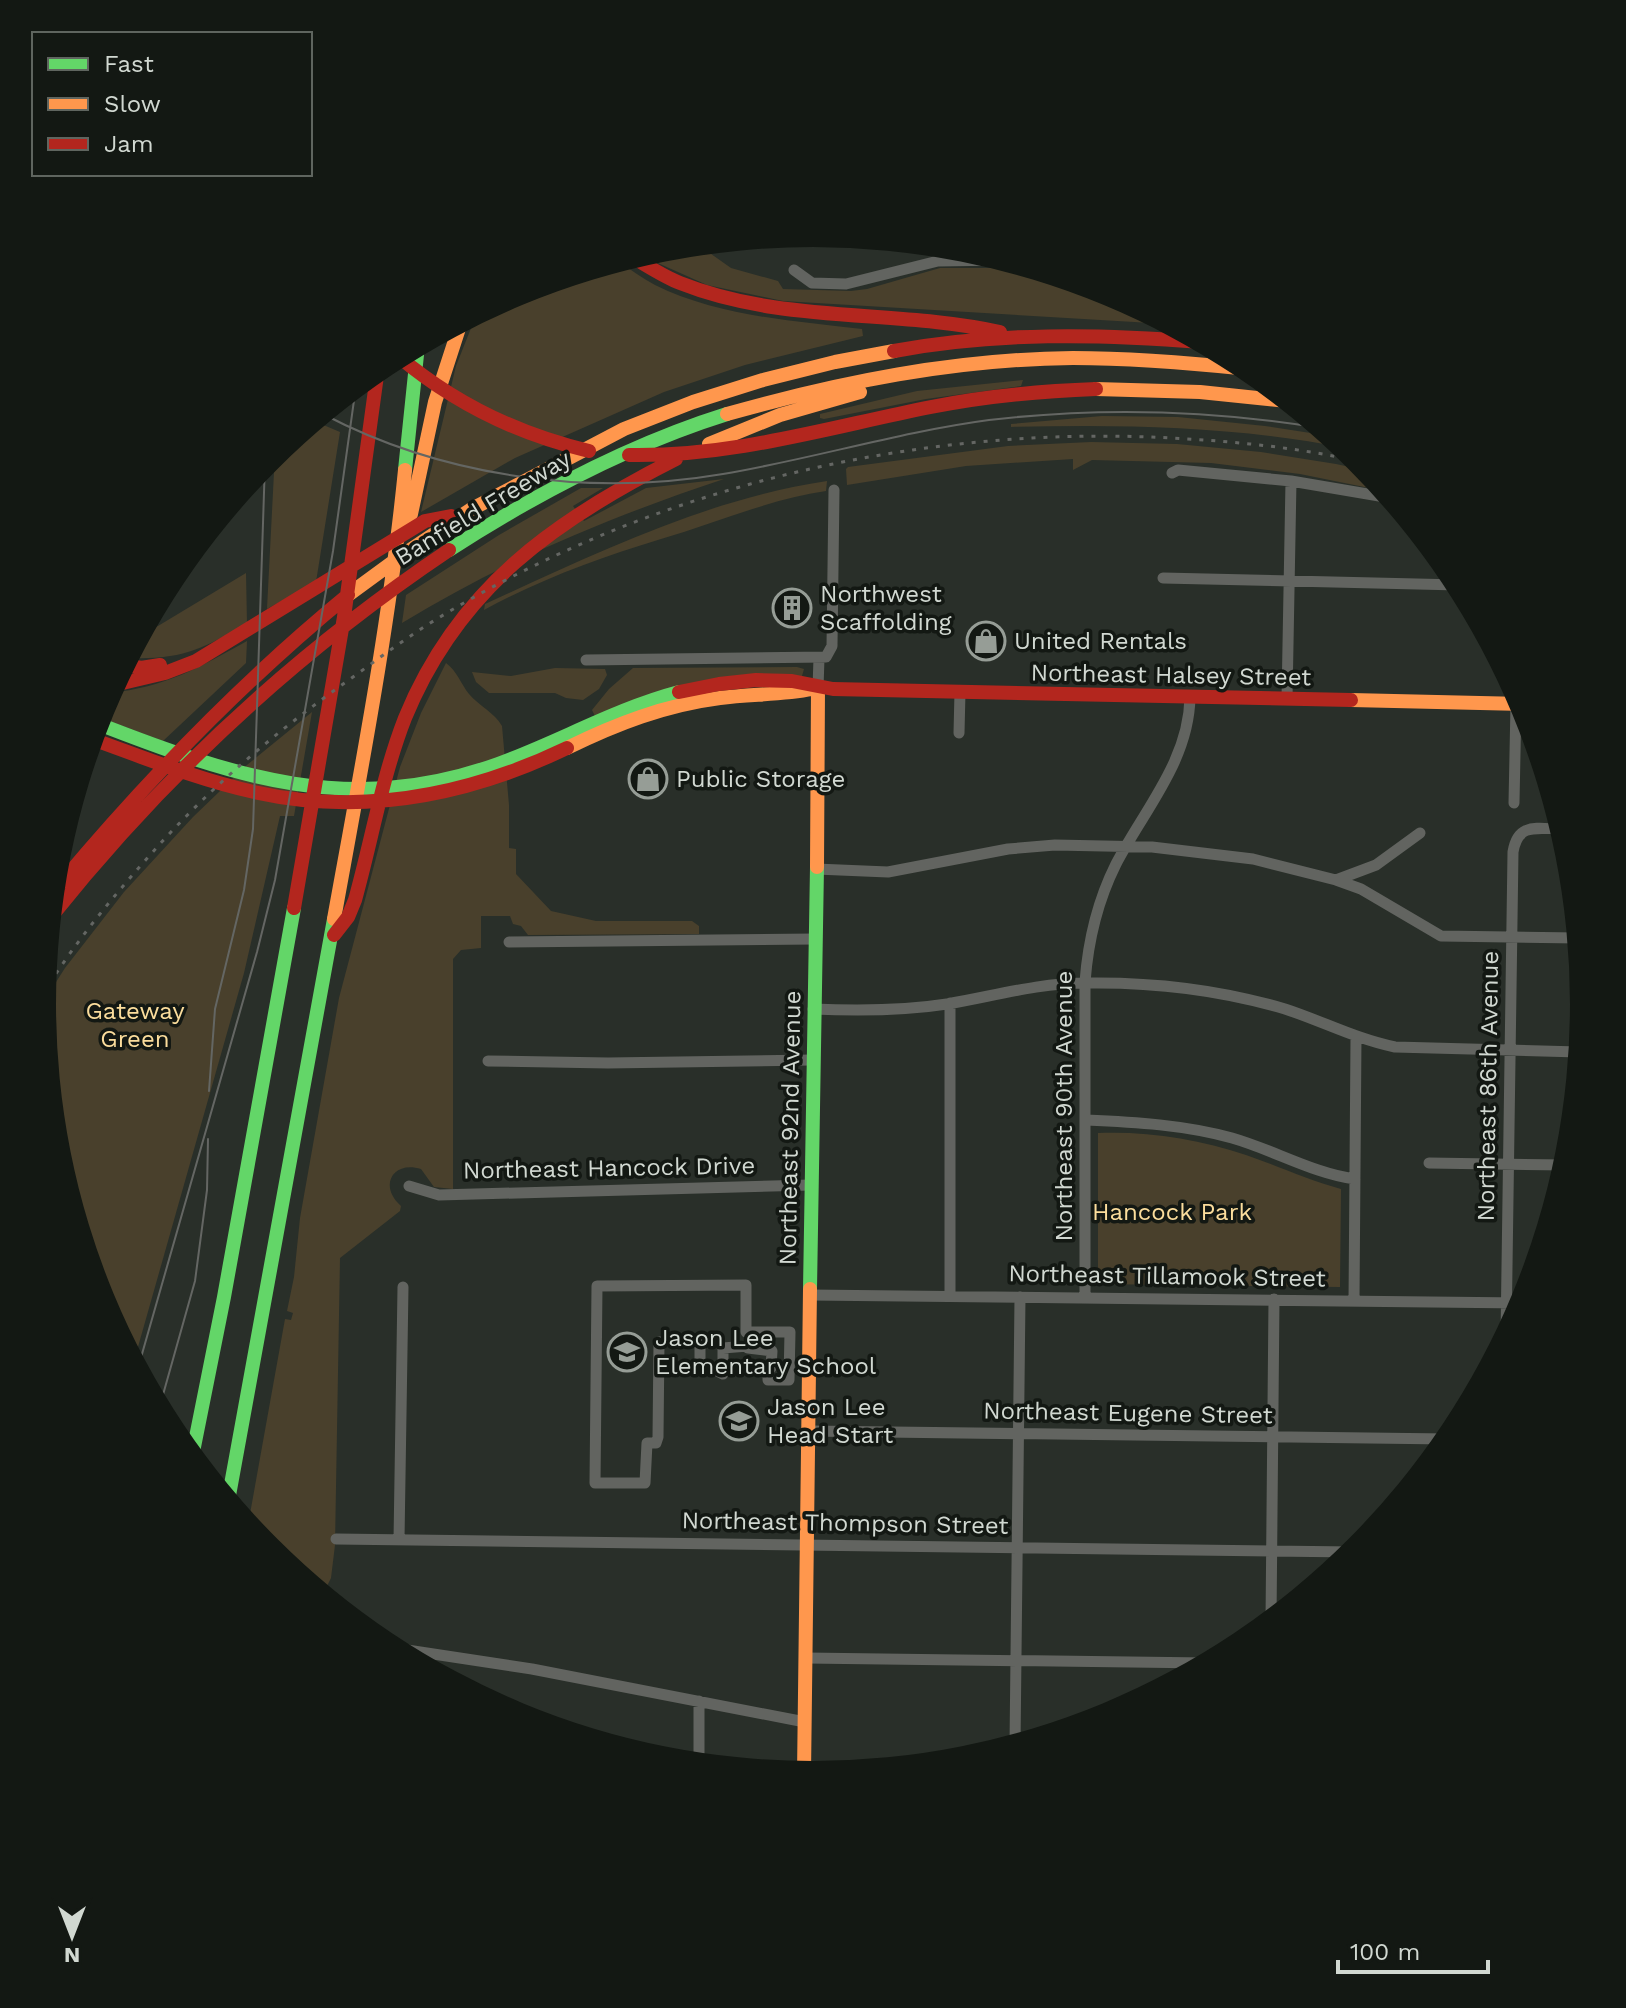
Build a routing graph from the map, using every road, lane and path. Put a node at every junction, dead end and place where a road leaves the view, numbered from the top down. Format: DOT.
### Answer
graph roads {
  1 [pos="947,259"];
  2 [pos="648,266"];
  3 [pos="794,270"];
  4 [pos="1015,336"];
  5 [pos="456,337"];
  6 [pos="1178,341"];
  7 [pos="416,360"];
  8 [pos="409,365"];
  9 [pos="1220,366"];
  10 [pos="933,369"];
  11 [pos="376,386"];
  12 [pos="1268,399"];
  13 [pos="1172,473"];
  14 [pos="1291,481"];
  15 [pos="834,490"];
  16 [pos="1372,495"];
  17 [pos="463,514"];
  18 [pos="399,534"];
  19 [pos="1163,578"];
  20 [pos="1289,581"];
  21 [pos="1443,585"];
  22 [pos="819,658"];
  23 [pos="586,660"];
  24 [pos="196,661"];
  25 [pos="135,667"];
  26 [pos="128,682"];
  27 [pos="818,688"];
  28 [pos="960,692"];
  29 [pos="1190,697"];
  30 [pos="1287,699"];
  31 [pos="1507,704"];
  32 [pos="628,714"];
  33 [pos="109,728"];
  34 [pos="1518,729"];
  35 [pos="959,733"];
  36 [pos="103,743"];
  37 [pos="1514,803"];
  38 [pos="1549,829"];
  39 [pos="1420,833"];
  40 [pos="1127,846"];
  41 [pos="816,869"];
  42 [pos="68,875"];
  43 [pos="1336,880"];
  44 [pos="62,904"];
  45 [pos="1512,938"];
  46 [pos="1567,938"];
  47 [pos="815,939"];
  48 [pos="331,941"];
  49 [pos="509,942"];
  50 [pos="1085,982"];
  51 [pos="950,1003"];
  52 [pos="813,1009"];
  53 [pos="1356,1037"];
  54 [pos="1510,1052"];
  55 [pos="1568,1052"];
  56 [pos="812,1060"];
  57 [pos="488,1061"];
  58 [pos="1086,1120"];
  59 [pos="1429,1163"];
  60 [pos="1509,1164"];
  61 [pos="1552,1165"];
  62 [pos="1355,1179"];
  63 [pos="811,1185"];
  64 [pos="409,1186"];
  65 [pos="403,1287"];
  66 [pos="810,1295"];
  67 [pos="950,1296"];
  68 [pos="1020,1297"];
  69 [pos="1085,1297"];
  70 [pos="1274,1299"];
  71 [pos="1354,1301"];
  72 [pos="1506,1303"];
  73 [pos="1506,1308"];
  74 [pos="808,1431"];
  75 [pos="1018,1434"];
  76 [pos="1273,1437"];
  77 [pos="1432,1439"];
  78 [pos="195,1441"];
  79 [pos="595,1483"];
  80 [pos="231,1487"];
  81 [pos="336,1539"];
  82 [pos="399,1540"];
  83 [pos="807,1545"];
  84 [pos="1017,1548"];
  85 [pos="1271,1551"];
  86 [pos="1334,1552"];
  87 [pos="1271,1607"];
  88 [pos="422,1652"];
  89 [pos="806,1658"];
  90 [pos="1016,1661"];
  91 [pos="1186,1663"];
  92 [pos="699,1701"];
  93 [pos="805,1722"];
  94 [pos="1015,1733"];
  95 [pos="699,1752"];
  96 [pos="804,1761"];
  1 -- 3 [label="street"];
  2 -- 4 [label="main road"];
  4 -- 6 [label="main road, Banfield Freeway"];
  4 -- 17 [label="main road, Banfield Freeway"];
  5 -- 18 [label="main road"];
  7 -- 18 [label="main road"];
  8 -- 12 [label="main road"];
  9 -- 10 [label="main road, Banfield Freeway"];
  10 -- 44 [label="main road, Banfield Freeway"];
  10 -- 48 [label="main road"];
  11 -- 78 [label="main road"];
  13 -- 14 [label="street"];
  14 -- 16 [label="street"];
  14 -- 20 [label="street"];
  15 -- 22 [label="street, Northeast 92nd Avenue"];
  17 -- 24 [label="main road"];
  17 -- 42 [label="main road, Banfield Freeway"];
  18 -- 48 [label="main road"];
  19 -- 20 [label="street"];
  20 -- 21 [label="street"];
  20 -- 30 [label="street"];
  22 -- 23 [label="street"];
  22 -- 27 [label="street, Northeast 92nd Avenue"];
  24 -- 25 [label="main road"];
  24 -- 26 [label="main road"];
  27 -- 28 [label="main road, Northeast Halsey Street"];
  27 -- 32 [label="main road, Northeast Halsey Street"];
  27 -- 41 [label="main road, Northeast 92nd Avenue"];
  28 -- 29 [label="main road, Northeast Halsey Street"];
  28 -- 35 [label="street"];
  29 -- 30 [label="main road, Northeast Halsey Street"];
  29 -- 40 [label="street, Northeast 90th Avenue"];
  30 -- 31 [label="main road, Northeast Halsey Street"];
  32 -- 33 [label="main road, Northeast Halsey Street"];
  32 -- 36 [label="main road, Northeast Halsey Street"];
  34 -- 37 [label="street"];
  38 -- 45 [label="street, Northeast 86th Avenue"];
  39 -- 43 [label="street"];
  40 -- 41 [label="street"];
  40 -- 43 [label="street"];
  40 -- 50 [label="street, Northeast 90th Avenue"];
  41 -- 47 [label="main road, Northeast 92nd Avenue"];
  43 -- 45 [label="street"];
  45 -- 46 [label="street"];
  45 -- 54 [label="street, Northeast 86th Avenue"];
  47 -- 49 [label="street"];
  47 -- 52 [label="main road, Northeast 92nd Avenue"];
  48 -- 80 [label="main road"];
  50 -- 51 [label="street"];
  50 -- 53 [label="street"];
  50 -- 58 [label="street, Northeast 90th Avenue"];
  51 -- 52 [label="street"];
  51 -- 67 [label="street"];
  52 -- 56 [label="main road, Northeast 92nd Avenue"];
  53 -- 54 [label="street"];
  53 -- 62 [label="street"];
  54 -- 55 [label="street"];
  54 -- 60 [label="street, Northeast 86th Avenue"];
  56 -- 57 [label="street"];
  56 -- 63 [label="main road, Northeast 92nd Avenue"];
  58 -- 62 [label="street"];
  58 -- 69 [label="street, Northeast 90th Avenue"];
  59 -- 60 [label="street"];
  60 -- 61 [label="street"];
  60 -- 72 [label="street, Northeast 86th Avenue"];
  62 -- 71 [label="street"];
  63 -- 64 [label="street, Northeast Hancock Drive"];
  63 -- 66 [label="main road, Northeast 92nd Avenue"];
  65 -- 82 [label="street"];
  66 -- 67 [label="street, Northeast Tillamook Street"];
  66 -- 74 [label="main road, Northeast 92nd Avenue"];
  67 -- 68 [label="street, Northeast Tillamook Street"];
  68 -- 69 [label="street, Northeast Tillamook Street"];
  68 -- 75 [label="street"];
  69 -- 70 [label="street, Northeast Tillamook Street"];
  70 -- 71 [label="street, Northeast Tillamook Street"];
  70 -- 76 [label="street"];
  71 -- 72 [label="street, Northeast Tillamook Street"];
  72 -- 73 [label="street, Northeast 86th Avenue"];
  74 -- 75 [label="street, Northeast Eugene Street"];
  74 -- 83 [label="main road, Northeast 92nd Avenue"];
  75 -- 76 [label="street, Northeast Eugene Street"];
  75 -- 84 [label="street"];
  76 -- 77 [label="street, Northeast Eugene Street"];
  76 -- 85 [label="street"];
  79 -- 79 [label="street"];
  81 -- 82 [label="street, Northeast Thompson Street"];
  82 -- 83 [label="street, Northeast Thompson Street"];
  83 -- 84 [label="street, Northeast Thompson Street"];
  83 -- 89 [label="main road, Northeast 92nd Avenue"];
  84 -- 85 [label="street, Northeast Thompson Street"];
  84 -- 90 [label="street"];
  85 -- 86 [label="street, Northeast Thompson Street"];
  85 -- 87 [label="street"];
  88 -- 92 [label="street"];
  89 -- 90 [label="street"];
  89 -- 93 [label="main road, Northeast 92nd Avenue"];
  90 -- 91 [label="street"];
  90 -- 94 [label="street"];
  92 -- 93 [label="street"];
  92 -- 95 [label="street"];
  93 -- 96 [label="main road, Northeast 92nd Avenue"];
}
